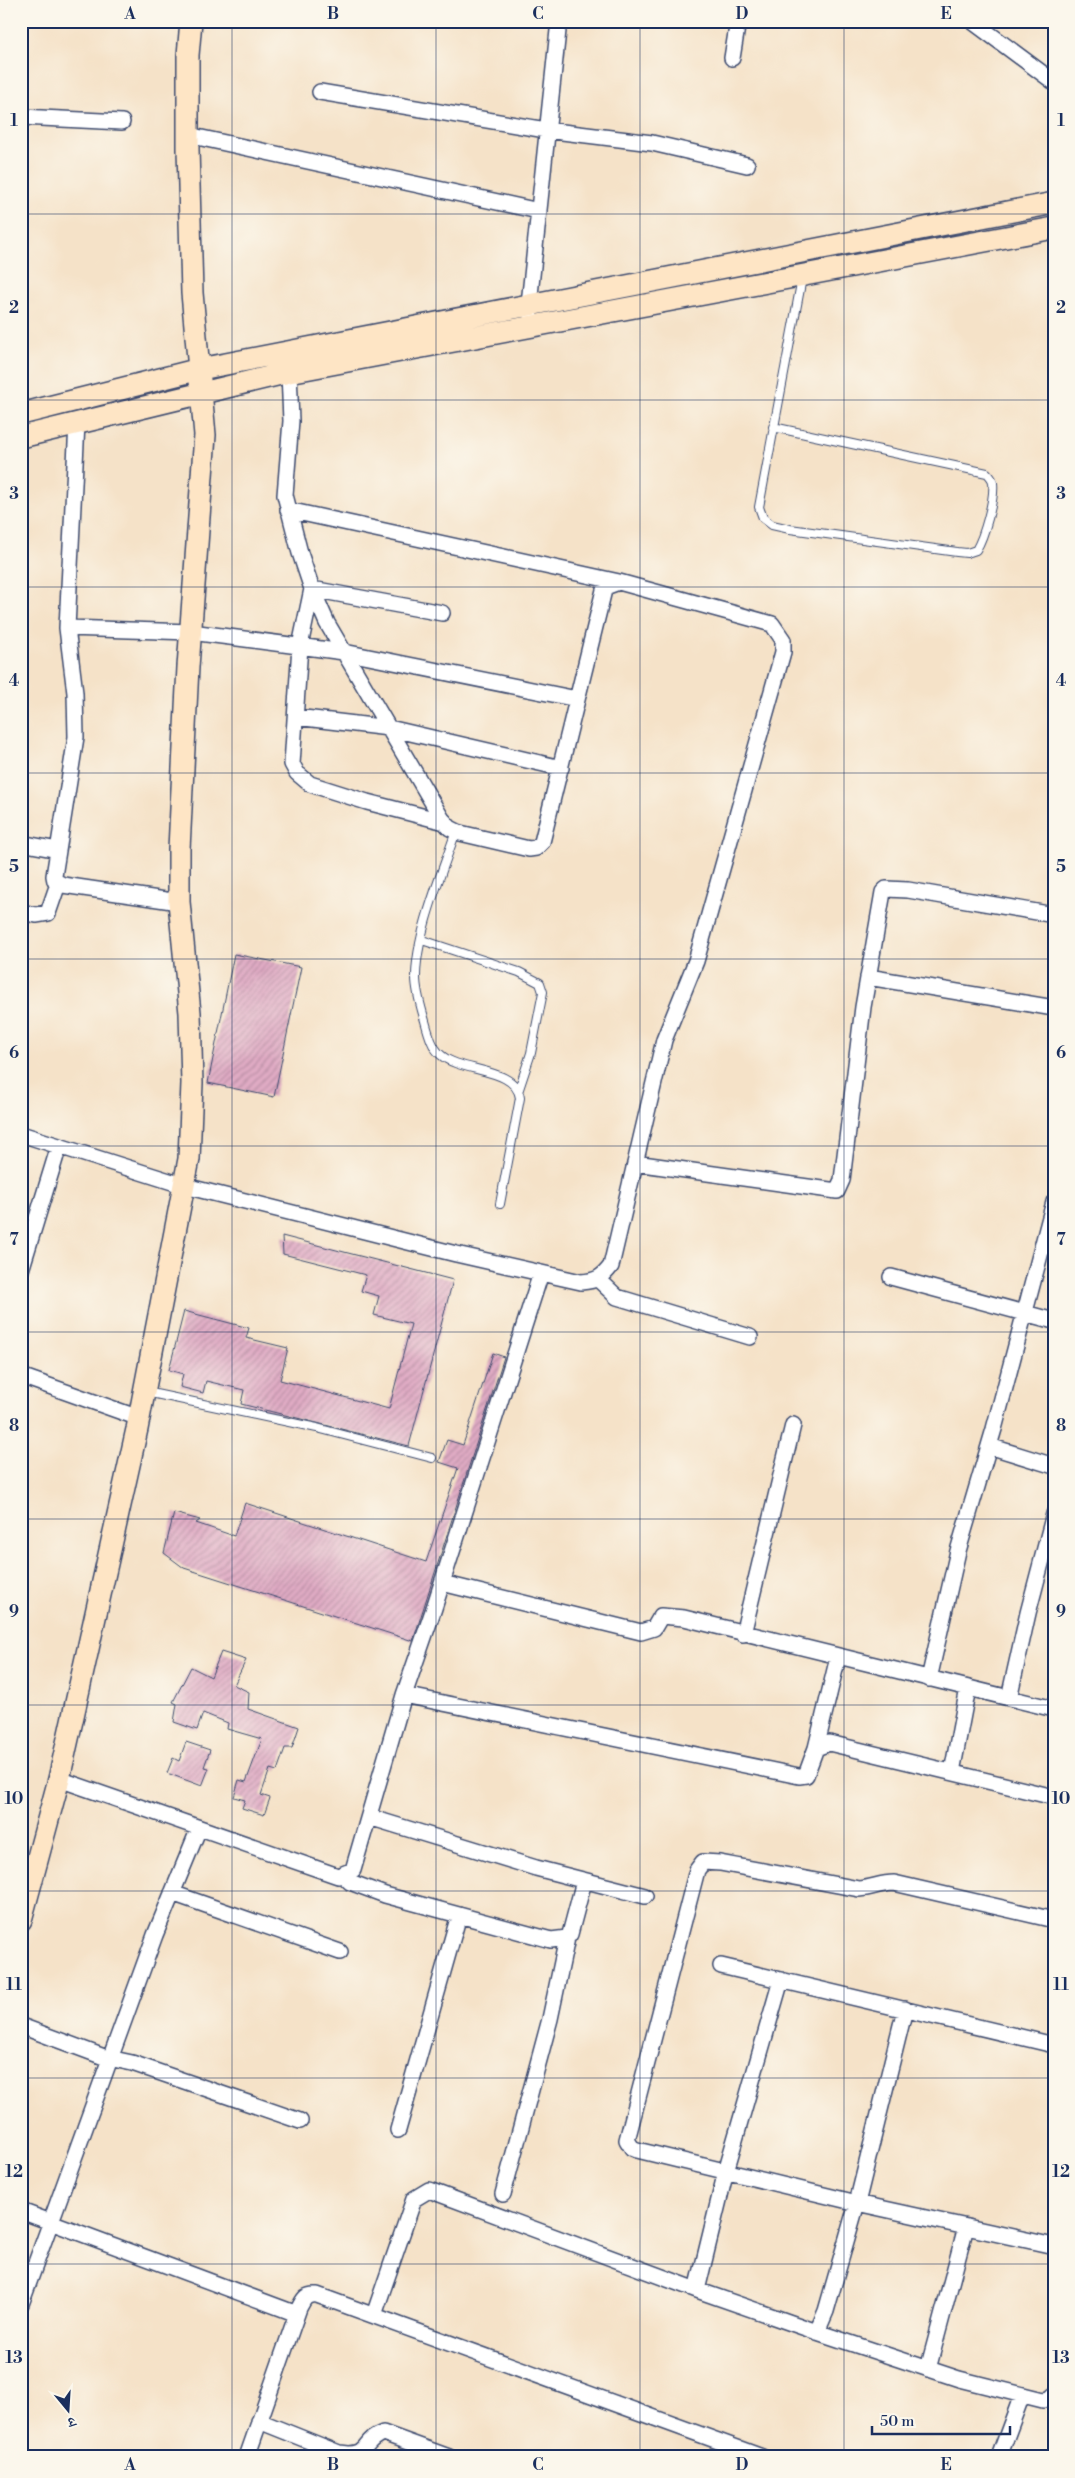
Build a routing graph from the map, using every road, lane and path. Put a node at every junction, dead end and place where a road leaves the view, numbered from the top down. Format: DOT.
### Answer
graph roads {
  1 [pos="191,21"];
  2 [pos="559,21"];
  3 [pos="738,21"];
  4 [pos="972,21"];
  5 [pos="732,58"];
  6 [pos="1054,82"];
  7 [pos="320,92"];
  8 [pos="21,117"];
  9 [pos="122,122"];
  10 [pos="546,130"];
  11 [pos="188,135"];
  12 [pos="748,165"];
  13 [pos="1054,203"];
  14 [pos="539,211"];
  15 [pos="1054,228"];
  16 [pos="803,276"];
  17 [pos="529,304"];
  18 [pos="531,327"];
  19 [pos="200,369"];
  20 [pos="289,372"];
  21 [pos="202,392"];
  22 [pos="21,414"];
  23 [pos="77,423"];
  24 [pos="773,427"];
  25 [pos="21,436"];
  26 [pos="288,510"];
  27 [pos="619,582"];
  28 [pos="312,589"];
  29 [pos="442,613"];
  30 [pos="67,628"];
  31 [pos="191,632"];
  32 [pos="300,646"];
  33 [pos="344,652"];
  34 [pos="577,699"];
  35 [pos="296,717"];
  36 [pos="389,728"];
  37 [pos="560,768"];
  38 [pos="450,827"];
  39 [pos="21,843"];
  40 [pos="58,850"];
  41 [pos="58,884"];
  42 [pos="179,902"];
  43 [pos="21,912"];
  44 [pos="1054,915"];
  45 [pos="422,940"];
  46 [pos="868,977"];
  47 [pos="1054,1008"];
  48 [pos="519,1090"];
  49 [pos="21,1134"];
  50 [pos="59,1146"];
  51 [pos="635,1163"];
  52 [pos="185,1186"];
  53 [pos="1054,1202"];
  54 [pos="500,1204"];
  55 [pos="21,1270"];
  56 [pos="541,1273"];
  57 [pos="891,1277"];
  58 [pos="598,1279"];
  59 [pos="1024,1313"];
  60 [pos="1054,1321"];
  61 [pos="750,1337"];
  62 [pos="21,1376"];
  63 [pos="145,1392"];
  64 [pos="139,1418"];
  65 [pos="793,1425"];
  66 [pos="989,1446"];
  67 [pos="432,1458"];
  68 [pos="1054,1466"];
  69 [pos="1054,1514"];
  70 [pos="442,1583"];
  71 [pos="743,1634"];
  72 [pos="838,1657"];
  73 [pos="929,1678"];
  74 [pos="968,1688"];
  75 [pos="404,1695"];
  76 [pos="1010,1698"];
  77 [pos="1054,1709"];
  78 [pos="816,1748"];
  79 [pos="952,1772"];
  80 [pos="59,1779"];
  81 [pos="1054,1798"];
  82 [pos="369,1817"];
  83 [pos="199,1828"];
  84 [pos="343,1875"];
  85 [pos="584,1880"];
  86 [pos="172,1893"];
  87 [pos="646,1896"];
  88 [pos="459,1915"];
  89 [pos="21,1920"];
  90 [pos="1054,1920"];
  91 [pos="567,1938"];
  92 [pos="340,1952"];
  93 [pos="721,1966"];
  94 [pos="781,1980"];
  95 [pos="905,2009"];
  96 [pos="21,2026"];
  97 [pos="1054,2044"];
  98 [pos="110,2058"];
  99 [pos="300,2121"];
  100 [pos="398,2130"];
  101 [pos="726,2170"];
  102 [pos="503,2194"];
  103 [pos="857,2203"];
  104 [pos="21,2211"];
  105 [pos="52,2222"];
  106 [pos="966,2227"];
  107 [pos="1054,2246"];
  108 [pos="697,2290"];
  109 [pos="21,2304"];
  110 [pos="297,2314"];
  111 [pos="374,2315"];
  112 [pos="817,2332"];
  113 [pos="928,2369"];
  114 [pos="1022,2395"];
  115 [pos="1054,2395"];
  116 [pos="259,2421"];
  117 [pos="247,2457"];
  118 [pos="449,2457"];
  119 [pos="762,2457"];
  120 [pos="1000,2457"];
  1 -- 11 [label="main road"];
  2 -- 10 [label="street"];
  3 -- 5 [label="street"];
  4 -- 6 [label="street"];
  7 -- 10 [label="street"];
  8 -- 9 [label="street"];
  10 -- 12 [label="street"];
  10 -- 14 [label="street"];
  11 -- 14 [label="street"];
  11 -- 19 [label="main road"];
  13 -- 17 [label="main road"];
  14 -- 17 [label="street"];
  15 -- 16 [label="main road"];
  16 -- 18 [label="main road"];
  16 -- 24 [label="lane"];
  17 -- 18 [label="street"];
  17 -- 19 [label="main road"];
  18 -- 20 [label="main road"];
  19 -- 21 [label="main road"];
  19 -- 22 [label="main road"];
  20 -- 21 [label="main road"];
  20 -- 26 [label="street"];
  21 -- 23 [label="main road"];
  21 -- 31 [label="main road"];
  23 -- 25 [label="main road"];
  23 -- 30 [label="street"];
  24 -- 24 [label="lane"];
  26 -- 27 [label="street"];
  26 -- 28 [label="street"];
  27 -- 34 [label="street"];
  27 -- 51 [label="street"];
  28 -- 29 [label="street"];
  28 -- 32 [label="street"];
  28 -- 33 [label="street"];
  30 -- 31 [label="street"];
  30 -- 40 [label="street"];
  31 -- 32 [label="street"];
  31 -- 42 [label="main road"];
  32 -- 33 [label="street"];
  32 -- 35 [label="street"];
  33 -- 34 [label="street"];
  33 -- 36 [label="street"];
  34 -- 37 [label="street"];
  35 -- 36 [label="street"];
  35 -- 38 [label="street"];
  36 -- 37 [label="street"];
  36 -- 38 [label="street"];
  37 -- 38 [label="street"];
  38 -- 45 [label="lane"];
  39 -- 40 [label="street"];
  40 -- 41 [label="street"];
  41 -- 42 [label="street"];
  41 -- 43 [label="street"];
  42 -- 52 [label="main road"];
  44 -- 46 [label="street"];
  45 -- 48 [label="lane"];
  45 -- 48 [label="lane"];
  46 -- 47 [label="street"];
  46 -- 51 [label="street"];
  48 -- 54 [label="lane"];
  49 -- 50 [label="street"];
  50 -- 52 [label="street"];
  50 -- 55 [label="street"];
  51 -- 58 [label="street"];
  52 -- 56 [label="street"];
  52 -- 63 [label="main road"];
  53 -- 59 [label="street"];
  56 -- 58 [label="street"];
  56 -- 70 [label="street"];
  57 -- 59 [label="street"];
  58 -- 61 [label="street"];
  59 -- 60 [label="street"];
  59 -- 66 [label="street"];
  62 -- 64 [label="street"];
  63 -- 64 [label="main road"];
  63 -- 67 [label="lane"];
  64 -- 80 [label="main road"];
  65 -- 71 [label="street"];
  66 -- 68 [label="street"];
  66 -- 73 [label="street"];
  69 -- 76 [label="street"];
  70 -- 71 [label="street"];
  70 -- 75 [label="street"];
  71 -- 72 [label="street"];
  72 -- 73 [label="street"];
  72 -- 78 [label="street"];
  73 -- 74 [label="street"];
  74 -- 76 [label="street"];
  74 -- 79 [label="street"];
  75 -- 78 [label="street"];
  75 -- 82 [label="street"];
  76 -- 77 [label="street"];
  78 -- 79 [label="street"];
  79 -- 81 [label="street"];
  80 -- 83 [label="street"];
  80 -- 89 [label="main road"];
  82 -- 84 [label="street"];
  82 -- 85 [label="street"];
  83 -- 84 [label="street"];
  83 -- 86 [label="street"];
  84 -- 88 [label="street"];
  85 -- 87 [label="street"];
  85 -- 91 [label="street"];
  86 -- 92 [label="street"];
  86 -- 98 [label="street"];
  88 -- 91 [label="street"];
  88 -- 100 [label="street"];
  90 -- 101 [label="street"];
  91 -- 102 [label="street"];
  93 -- 94 [label="street"];
  94 -- 95 [label="street"];
  94 -- 101 [label="street"];
  95 -- 97 [label="street"];
  95 -- 103 [label="street"];
  96 -- 98 [label="street"];
  98 -- 99 [label="street"];
  98 -- 105 [label="street"];
  101 -- 103 [label="street"];
  101 -- 108 [label="street"];
  103 -- 106 [label="street"];
  103 -- 112 [label="street"];
  104 -- 105 [label="street"];
  105 -- 109 [label="street"];
  105 -- 110 [label="street"];
  106 -- 107 [label="street"];
  106 -- 113 [label="street"];
  108 -- 111 [label="street"];
  108 -- 112 [label="street"];
  110 -- 111 [label="street"];
  110 -- 116 [label="street"];
  111 -- 119 [label="street"];
  112 -- 113 [label="street"];
  113 -- 114 [label="street"];
  114 -- 115 [label="street"];
  114 -- 120 [label="street"];
  116 -- 117 [label="street"];
  116 -- 118 [label="street"];
}
